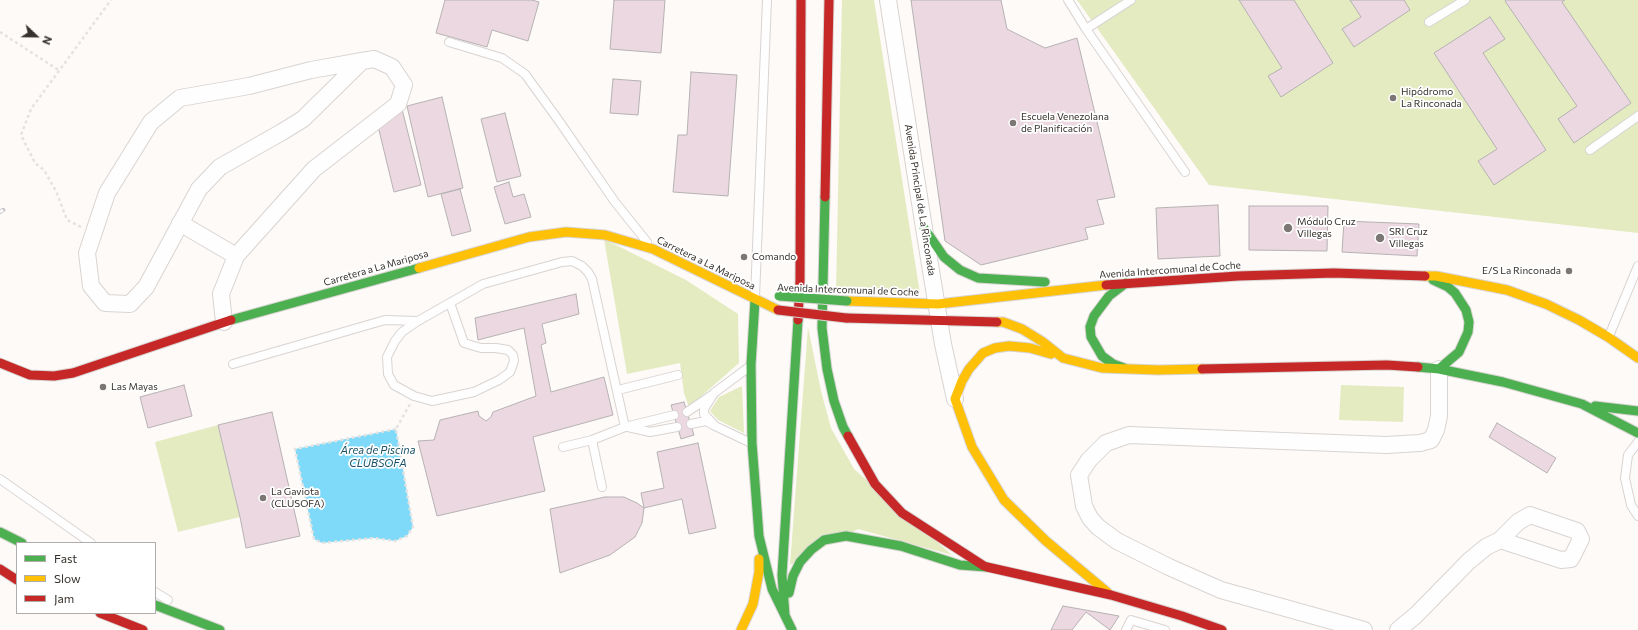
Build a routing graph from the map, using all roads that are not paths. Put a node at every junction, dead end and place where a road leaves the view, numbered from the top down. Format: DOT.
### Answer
graph roads {
  1 [pos="767,0"];
  2 [pos="801,0"];
  3 [pos="829,0"];
  4 [pos="888,0"];
  5 [pos="1068,0"];
  6 [pos="1131,0"];
  7 [pos="1465,0"];
  8 [pos="1429,22"];
  9 [pos="1086,29"];
  10 [pos="449,42"];
  11 [pos="362,61"];
  12 [pos="1638,116"];
  13 [pos="1590,150"];
  14 [pos="1185,172"];
  15 [pos="180,223"];
  16 [pos="924,228"];
  17 [pos="653,248"];
  18 [pos="236,256"];
  19 [pos="1638,266"];
  20 [pos="1424,276"];
  21 [pos="1126,283"];
  22 [pos="1079,288"];
  23 [pos="755,300"];
  24 [pos="450,303"];
  25 [pos="939,312"];
  26 [pos="418,321"];
  27 [pos="224,322"];
  28 [pos="1608,337"];
  29 [pos="1063,358"];
  30 [pos="1638,358"];
  31 [pos="0,363"];
  32 [pos="233,364"];
  33 [pos="751,365"];
  34 [pos="1439,369"];
  35 [pos="1127,370"];
  36 [pos="678,376"];
  37 [pos="618,390"];
  38 [pos="714,393"];
  39 [pos="955,399"];
  40 [pos="1582,404"];
  41 [pos="1638,411"];
  42 [pos="687,412"];
  43 [pos="674,415"];
  44 [pos="691,424"];
  45 [pos="714,426"];
  46 [pos="625,427"];
  47 [pos="677,427"];
  48 [pos="1638,433"];
  49 [pos="592,440"];
  50 [pos="1638,442"];
  51 [pos="752,443"];
  52 [pos="563,447"];
  53 [pos="0,479"];
  54 [pos="602,487"];
  55 [pos="1638,516"];
  56 [pos="0,532"];
  57 [pos="759,536"];
  58 [pos="1500,540"];
  59 [pos="20,542"];
  60 [pos="90,542"];
  61 [pos="984,566"];
  62 [pos="0,569"];
  63 [pos="16,579"];
  64 [pos="156,593"];
  65 [pos="1111,595"];
  66 [pos="156,605"];
  67 [pos="103,614"];
  68 [pos="785,616"];
  69 [pos="206,624"];
  70 [pos="144,630"];
  71 [pos="220,630"];
  72 [pos="741,630"];
  73 [pos="792,630"];
  74 [pos="1126,630"];
  75 [pos="1165,630"];
  76 [pos="1222,630"];
  77 [pos="1364,630"];
  78 [pos="1398,630"];
  1 -- 23 [label="lane"];
  2 -- 68 [label="main road"];
  3 -- 61 [label="main road"];
  4 -- 16 [label="street, Avenida Principal de La Rinconada"];
  5 -- 9 [label="lane"];
  6 -- 9 [label="lane"];
  7 -- 8 [label="lane"];
  9 -- 14 [label="lane"];
  10 -- 17 [label="lane"];
  11 -- 15 [label="street"];
  11 -- 15 [label="street"];
  11 -- 18 [label="street"];
  12 -- 13 [label="lane"];
  15 -- 18 [label="street"];
  16 -- 22 [label="main road"];
  16 -- 25 [label="street, Avenida Principal de La Rinconada"];
  17 -- 23 [label="main road, Carretera a La Mariposa"];
  17 -- 27 [label="main road, Carretera a La Mariposa"];
  18 -- 27 [label="street"];
  19 -- 28 [label="lane"];
  20 -- 21 [label="main road, Avenida Intercomunal de Coche"];
  20 -- 28 [label="main road, Avenida Intercomunal de Coche"];
  20 -- 34 [label="main road"];
  21 -- 22 [label="main road, Avenida Intercomunal de Coche"];
  21 -- 35 [label="main road"];
  22 -- 25 [label="main road, Avenida Intercomunal de Coche"];
  23 -- 25 [label="main road, Avenida Intercomunal de Coche, bridge"];
  23 -- 25 [label="main road, Avenida Intercomunal de Coche, bridge"];
  23 -- 33 [label="main road"];
  24 -- 26 [label="lane"];
  24 -- 26 [label="lane"];
  24 -- 37 [label="lane"];
  25 -- 29 [label="main road, Avenida Intercomunal de Coche"];
  25 -- 39 [label="street, Avenida Principal de La Rinconada"];
  26 -- 32 [label="lane"];
  27 -- 31 [label="main road, Carretera a La Mariposa"];
  28 -- 30 [label="main road, Avenida Intercomunal de Coche"];
  29 -- 35 [label="main road, Avenida Intercomunal de Coche"];
  29 -- 39 [label="main road"];
  33 -- 38 [label="lane"];
  33 -- 51 [label="main road"];
  34 -- 35 [label="main road, Avenida Intercomunal de Coche"];
  34 -- 40 [label="main road, Avenida Intercomunal de Coche"];
  34 -- 77 [label="street"];
  36 -- 37 [label="lane"];
  37 -- 46 [label="lane"];
  38 -- 42 [label="lane"];
  38 -- 45 [label="lane"];
  39 -- 65 [label="main road"];
  40 -- 41 [label="main road"];
  40 -- 48 [label="main road, Avenida Intercomunal de Coche"];
  43 -- 46 [label="lane"];
  44 -- 45 [label="lane"];
  45 -- 51 [label="lane"];
  46 -- 47 [label="lane"];
  46 -- 49 [label="lane"];
  49 -- 52 [label="lane"];
  49 -- 54 [label="lane"];
  50 -- 55 [label="lane"];
  51 -- 57 [label="main road"];
  53 -- 60 [label="lane"];
  56 -- 59 [label="main road"];
  57 -- 68 [label="main road"];
  57 -- 72 [label="main road"];
  58 -- 78 [label="street"];
  61 -- 65 [label="main road"];
  61 -- 68 [label="main road"];
  62 -- 63 [label="main road"];
  64 -- 69 [label="lane"];
  65 -- 76 [label="main road"];
  66 -- 69 [label="main road"];
  67 -- 70 [label="main road"];
  68 -- 73 [label="main road"];
  69 -- 71 [label="main road"];
  74 -- 75 [label="lane"];
}
